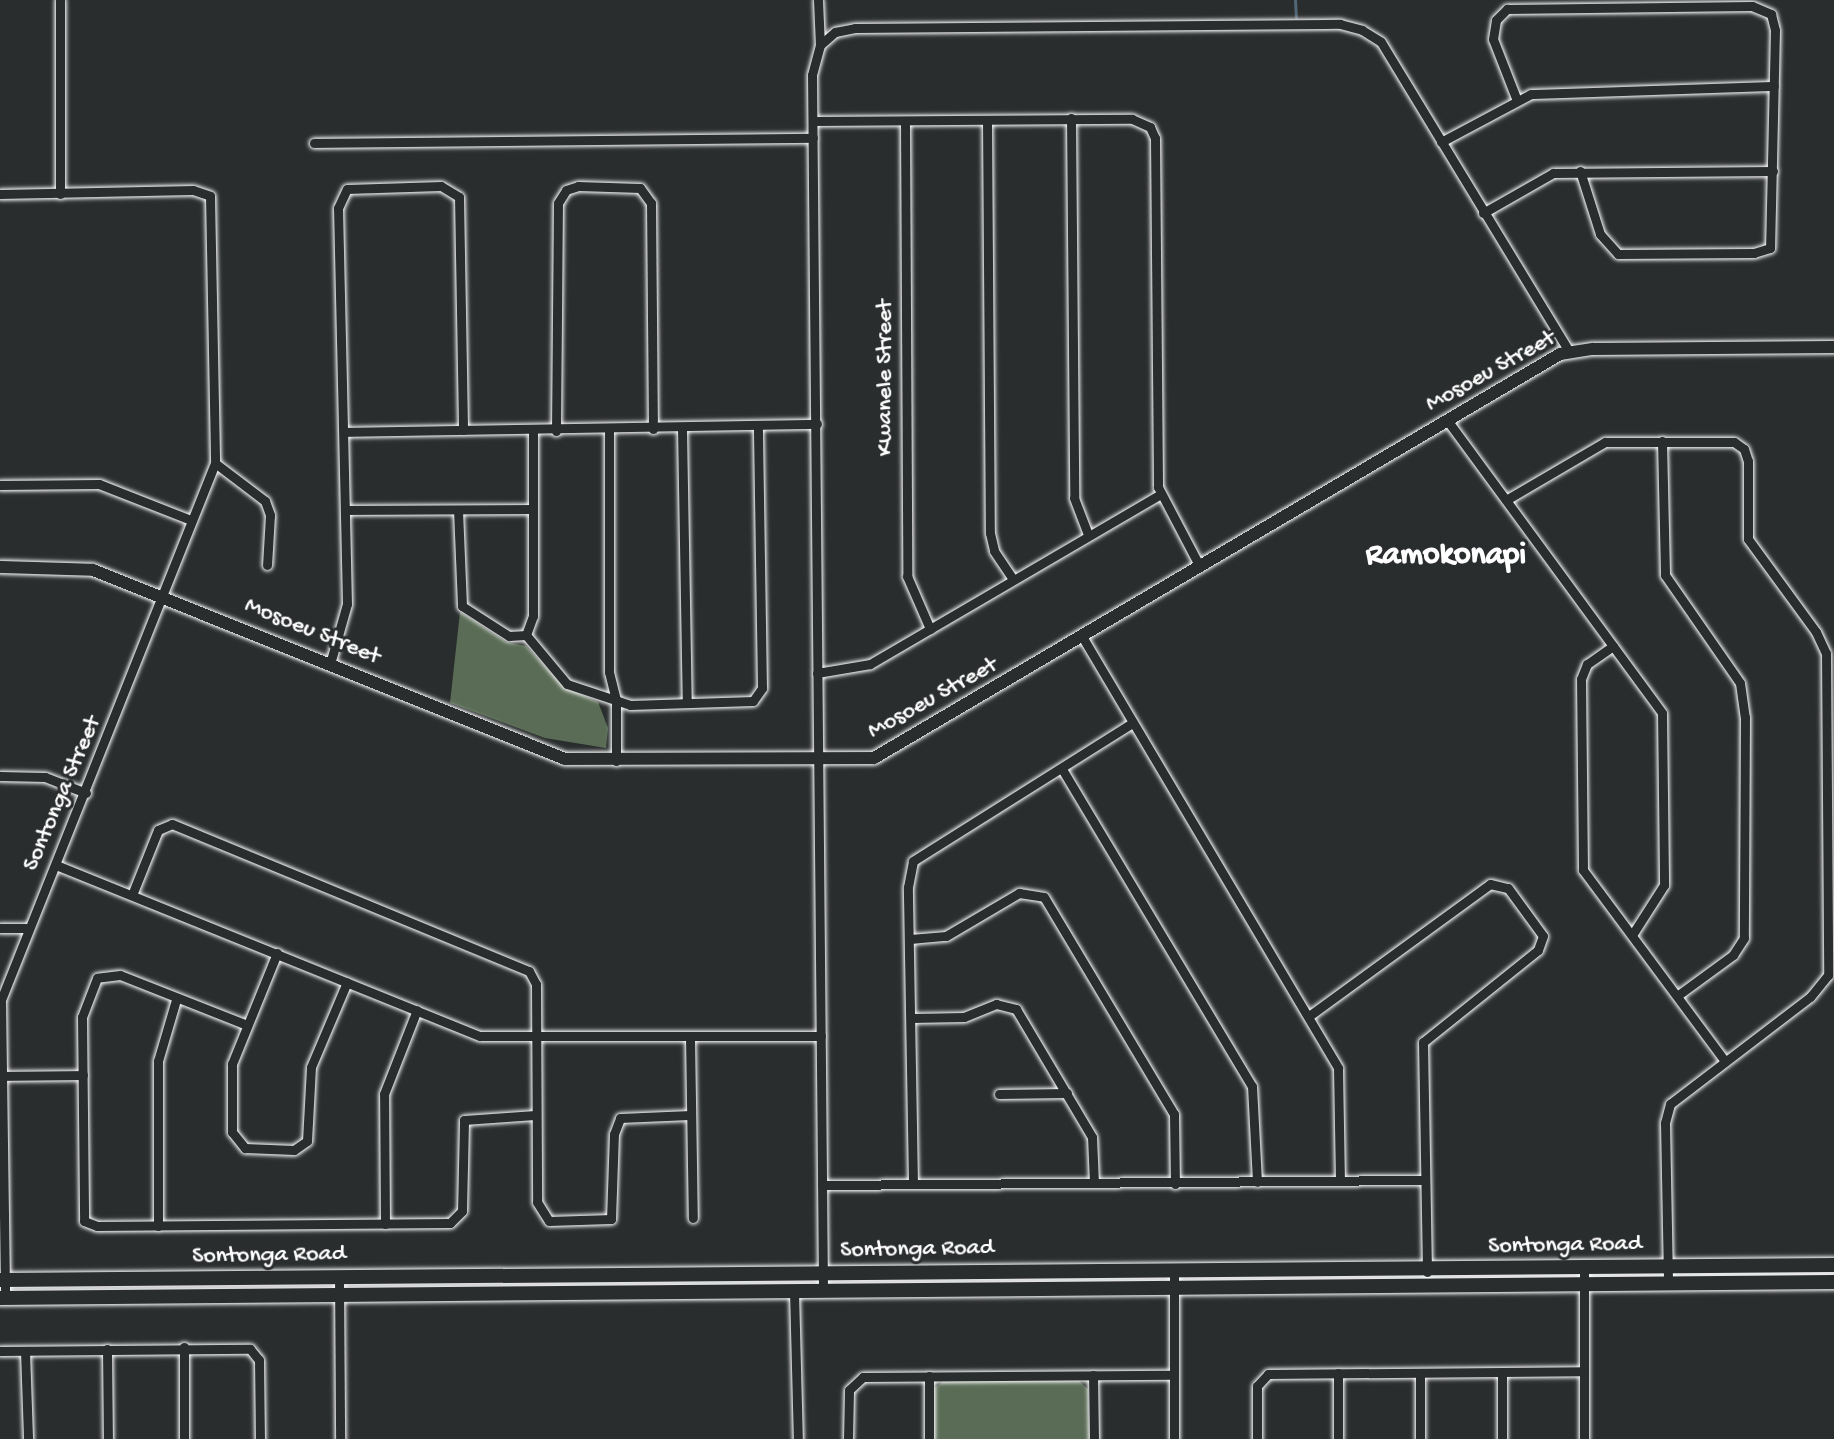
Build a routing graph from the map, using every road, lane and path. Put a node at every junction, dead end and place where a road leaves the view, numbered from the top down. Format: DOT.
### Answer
graph roads {
  1 [pos="60,0"];
  2 [pos="818,0"];
  3 [pos="820,45"];
  4 [pos="1774,86"];
  5 [pos="1516,98"];
  6 [pos="1071,118"];
  7 [pos="987,120"];
  8 [pos="813,121"];
  9 [pos="905,121"];
  10 [pos="813,138"];
  11 [pos="1441,142"];
  12 [pos="314,143"];
  13 [pos="1580,171"];
  14 [pos="1773,171"];
  15 [pos="0,194"];
  16 [pos="60,194"];
  17 [pos="1483,213"];
  18 [pos="1834,347"];
  19 [pos="1569,351"];
  20 [pos="1447,420"];
  21 [pos="817,424"];
  22 [pos="758,427"];
  23 [pos="609,429"];
  24 [pos="653,429"];
  25 [pos="682,429"];
  26 [pos="463,430"];
  27 [pos="533,431"];
  28 [pos="556,431"];
  29 [pos="344,432"];
  30 [pos="1662,441"];
  31 [pos="215,463"];
  32 [pos="0,485"];
  33 [pos="1159,495"];
  34 [pos="1506,500"];
  35 [pos="532,509"];
  36 [pos="346,510"];
  37 [pos="458,510"];
  38 [pos="191,520"];
  39 [pos="1088,535"];
  40 [pos="267,565"];
  41 [pos="0,567"];
  42 [pos="1200,567"];
  43 [pos="1013,579"];
  44 [pos="162,594"];
  45 [pos="930,629"];
  46 [pos="526,635"];
  47 [pos="1083,638"];
  48 [pos="1613,646"];
  49 [pos="330,664"];
  50 [pos="817,673"];
  51 [pos="616,700"];
  52 [pos="687,703"];
  53 [pos="1132,723"];
  54 [pos="818,759"];
  55 [pos="616,761"];
  56 [pos="1062,769"];
  57 [pos="0,776"];
  58 [pos="86,793"];
  59 [pos="56,865"];
  60 [pos="132,895"];
  61 [pos="0,928"];
  62 [pos="28,928"];
  63 [pos="1632,935"];
  64 [pos="910,939"];
  65 [pos="277,953"];
  66 [pos="347,982"];
  67 [pos="1677,996"];
  68 [pos="1,1000"];
  69 [pos="176,1000"];
  70 [pos="417,1010"];
  71 [pos="1309,1016"];
  72 [pos="912,1018"];
  73 [pos="247,1025"];
  74 [pos="821,1036"];
  75 [pos="536,1037"];
  76 [pos="690,1037"];
  77 [pos="1724,1060"];
  78 [pos="83,1075"];
  79 [pos="1,1076"];
  80 [pos="1067,1093"];
  81 [pos="999,1094"];
  82 [pos="535,1115"];
  83 [pos="690,1115"];
  84 [pos="2,1151"];
  85 [pos="1423,1180"];
  86 [pos="1340,1181"];
  87 [pos="1094,1182"];
  88 [pos="1257,1182"];
  89 [pos="913,1183"];
  90 [pos="1175,1184"];
  91 [pos="822,1185"];
  92 [pos="693,1218"];
  93 [pos="385,1224"];
  94 [pos="158,1226"];
  95 [pos="2,1227"];
  96 [pos="1834,1265"];
  97 [pos="1668,1266"];
  98 [pos="1427,1268"];
  99 [pos="1584,1268"];
  100 [pos="1174,1270"];
  101 [pos="823,1274"];
  102 [pos="339,1277"];
  103 [pos="2,1280"];
  104 [pos="1834,1282"];
  105 [pos="1668,1283"];
  106 [pos="1583,1284"];
  107 [pos="1428,1285"];
  108 [pos="1174,1288"];
  109 [pos="794,1291"];
  110 [pos="823,1291"];
  111 [pos="338,1294"];
  112 [pos="3,1298"];
  113 [pos="184,1347"];
  114 [pos="107,1349"];
  115 [pos="0,1351"];
  116 [pos="25,1351"];
  117 [pos="1583,1371"];
  118 [pos="1502,1372"];
  119 [pos="1338,1373"];
  120 [pos="1420,1373"];
  121 [pos="1093,1375"];
  122 [pos="1173,1375"];
  123 [pos="929,1376"];
  124 [pos="28,1439"];
  125 [pos="108,1439"];
  126 [pos="184,1439"];
  127 [pos="260,1439"];
  128 [pos="340,1439"];
  129 [pos="798,1439"];
  130 [pos="848,1439"];
  131 [pos="929,1439"];
  132 [pos="1094,1439"];
  133 [pos="1174,1439"];
  134 [pos="1257,1439"];
  135 [pos="1338,1439"];
  136 [pos="1420,1439"];
  137 [pos="1502,1439"];
  138 [pos="1584,1439"];
  1 -- 16 [label="street"];
  2 -- 3 [label="street"];
  3 -- 8 [label="street"];
  3 -- 11 [label="street"];
  4 -- 5 [label="street"];
  4 -- 5 [label="street"];
  4 -- 14 [label="street"];
  5 -- 11 [label="street"];
  6 -- 7 [label="street"];
  6 -- 33 [label="street"];
  6 -- 39 [label="street"];
  7 -- 9 [label="street"];
  7 -- 43 [label="street"];
  8 -- 9 [label="street"];
  8 -- 10 [label="street"];
  9 -- 45 [label="street, Kwanele Street"];
  10 -- 12 [label="street"];
  10 -- 21 [label="street"];
  11 -- 17 [label="street"];
  13 -- 14 [label="street"];
  13 -- 14 [label="street"];
  13 -- 17 [label="street"];
  15 -- 16 [label="street"];
  16 -- 31 [label="street"];
  17 -- 19 [label="street"];
  18 -- 19 [label="street, Mosoeu Street"];
  19 -- 20 [label="street, Mosoeu Street"];
  20 -- 34 [label="street"];
  20 -- 42 [label="street, Mosoeu Street"];
  21 -- 22 [label="street"];
  21 -- 50 [label="street"];
  22 -- 25 [label="street"];
  22 -- 52 [label="street"];
  23 -- 24 [label="street"];
  23 -- 28 [label="street"];
  23 -- 51 [label="street"];
  24 -- 25 [label="street"];
  24 -- 28 [label="street"];
  25 -- 52 [label="street"];
  26 -- 27 [label="street"];
  26 -- 29 [label="street"];
  26 -- 29 [label="street"];
  27 -- 28 [label="street"];
  27 -- 35 [label="street"];
  29 -- 36 [label="street"];
  30 -- 34 [label="street"];
  30 -- 67 [label="street"];
  30 -- 77 [label="street"];
  31 -- 38 [label="street, Sontonga Street"];
  31 -- 40 [label="street"];
  32 -- 38 [label="street"];
  33 -- 39 [label="street"];
  33 -- 42 [label="street"];
  34 -- 48 [label="street"];
  35 -- 37 [label="street"];
  35 -- 46 [label="street"];
  36 -- 37 [label="street"];
  36 -- 49 [label="street"];
  37 -- 46 [label="street"];
  38 -- 44 [label="street, Sontonga Street"];
  39 -- 43 [label="street"];
  41 -- 44 [label="street, Mosoeu Street"];
  42 -- 47 [label="street, Mosoeu Street"];
  43 -- 45 [label="street"];
  44 -- 49 [label="street, Mosoeu Street"];
  44 -- 58 [label="street, Sontonga Street"];
  45 -- 50 [label="street"];
  46 -- 51 [label="street"];
  47 -- 53 [label="street"];
  47 -- 54 [label="street, Mosoeu Street"];
  48 -- 63 [label="street"];
  48 -- 63 [label="street"];
  49 -- 55 [label="street, Mosoeu Street"];
  50 -- 54 [label="street"];
  51 -- 52 [label="street"];
  51 -- 55 [label="street"];
  53 -- 56 [label="street"];
  53 -- 71 [label="street"];
  54 -- 55 [label="street, Mosoeu Street"];
  54 -- 74 [label="street"];
  56 -- 64 [label="street"];
  56 -- 88 [label="street"];
  57 -- 58 [label="street"];
  58 -- 59 [label="street, Sontonga Street"];
  59 -- 60 [label="street"];
  59 -- 62 [label="street, Sontonga Street"];
  60 -- 65 [label="street"];
  60 -- 75 [label="street"];
  61 -- 62 [label="street"];
  62 -- 68 [label="street, Sontonga Street"];
  63 -- 67 [label="street"];
  64 -- 72 [label="street"];
  64 -- 90 [label="street"];
  65 -- 66 [label="street"];
  65 -- 73 [label="street"];
  66 -- 70 [label="street"];
  66 -- 73 [label="street"];
  67 -- 77 [label="street"];
  68 -- 79 [label="street, Sontonga Street"];
  69 -- 73 [label="street"];
  69 -- 78 [label="street"];
  69 -- 94 [label="street"];
  70 -- 75 [label="street"];
  70 -- 93 [label="street"];
  71 -- 85 [label="street"];
  71 -- 86 [label="street"];
  72 -- 80 [label="street"];
  72 -- 89 [label="street"];
  74 -- 76 [label="street"];
  74 -- 91 [label="street"];
  75 -- 76 [label="street"];
  75 -- 82 [label="street"];
  76 -- 83 [label="street"];
  77 -- 97 [label="street"];
  78 -- 79 [label="street"];
  78 -- 94 [label="street"];
  79 -- 84 [label="street, Sontonga Street"];
  80 -- 81 [label="street"];
  80 -- 87 [label="street"];
  82 -- 83 [label="street"];
  82 -- 93 [label="street"];
  83 -- 92 [label="street"];
  84 -- 95 [label="street, Sontonga Street"];
  85 -- 86 [label="street"];
  85 -- 98 [label="street"];
  86 -- 88 [label="street"];
  87 -- 89 [label="street"];
  87 -- 90 [label="street"];
  88 -- 90 [label="street"];
  89 -- 91 [label="street"];
  91 -- 101 [label="street"];
  93 -- 94 [label="street"];
  95 -- 103 [label="street, Sontonga Street"];
  96 -- 97 [label="main road, Sontonga Road"];
  97 -- 99 [label="main road, Sontonga Road"];
  97 -- 105 [label="street"];
  98 -- 99 [label="main road, Sontonga Road"];
  98 -- 100 [label="main road, Sontonga Road"];
  98 -- 107 [label="street"];
  99 -- 106 [label="street"];
  100 -- 101 [label="main road, Sontonga Road"];
  100 -- 108 [label="street"];
  101 -- 102 [label="main road, Sontonga Road"];
  101 -- 110 [label="street"];
  102 -- 103 [label="main road, Sontonga Road"];
  102 -- 111 [label="street"];
  103 -- 112 [label="street, Sontonga Street"];
  104 -- 105 [label="main road, Sontonga Road"];
  105 -- 106 [label="main road, Sontonga Road"];
  106 -- 107 [label="main road, Sontonga Road"];
  106 -- 117 [label="street"];
  107 -- 108 [label="main road, Sontonga Road"];
  108 -- 110 [label="main road, Sontonga Road"];
  108 -- 122 [label="street"];
  109 -- 110 [label="main road, Sontonga Road"];
  109 -- 111 [label="main road, Sontonga Road"];
  109 -- 129 [label="street"];
  111 -- 112 [label="main road, Sontonga Road"];
  111 -- 128 [label="street"];
  113 -- 114 [label="street"];
  113 -- 126 [label="street"];
  113 -- 127 [label="street"];
  114 -- 116 [label="street"];
  114 -- 125 [label="street"];
  115 -- 116 [label="street"];
  116 -- 124 [label="street"];
  117 -- 118 [label="street"];
  117 -- 138 [label="street"];
  118 -- 120 [label="street"];
  118 -- 137 [label="street"];
  119 -- 120 [label="street"];
  119 -- 134 [label="street"];
  119 -- 135 [label="street"];
  120 -- 136 [label="street"];
  121 -- 122 [label="street"];
  121 -- 123 [label="street"];
  121 -- 132 [label="street"];
  122 -- 133 [label="street"];
  123 -- 130 [label="street"];
  123 -- 131 [label="street"];
}
